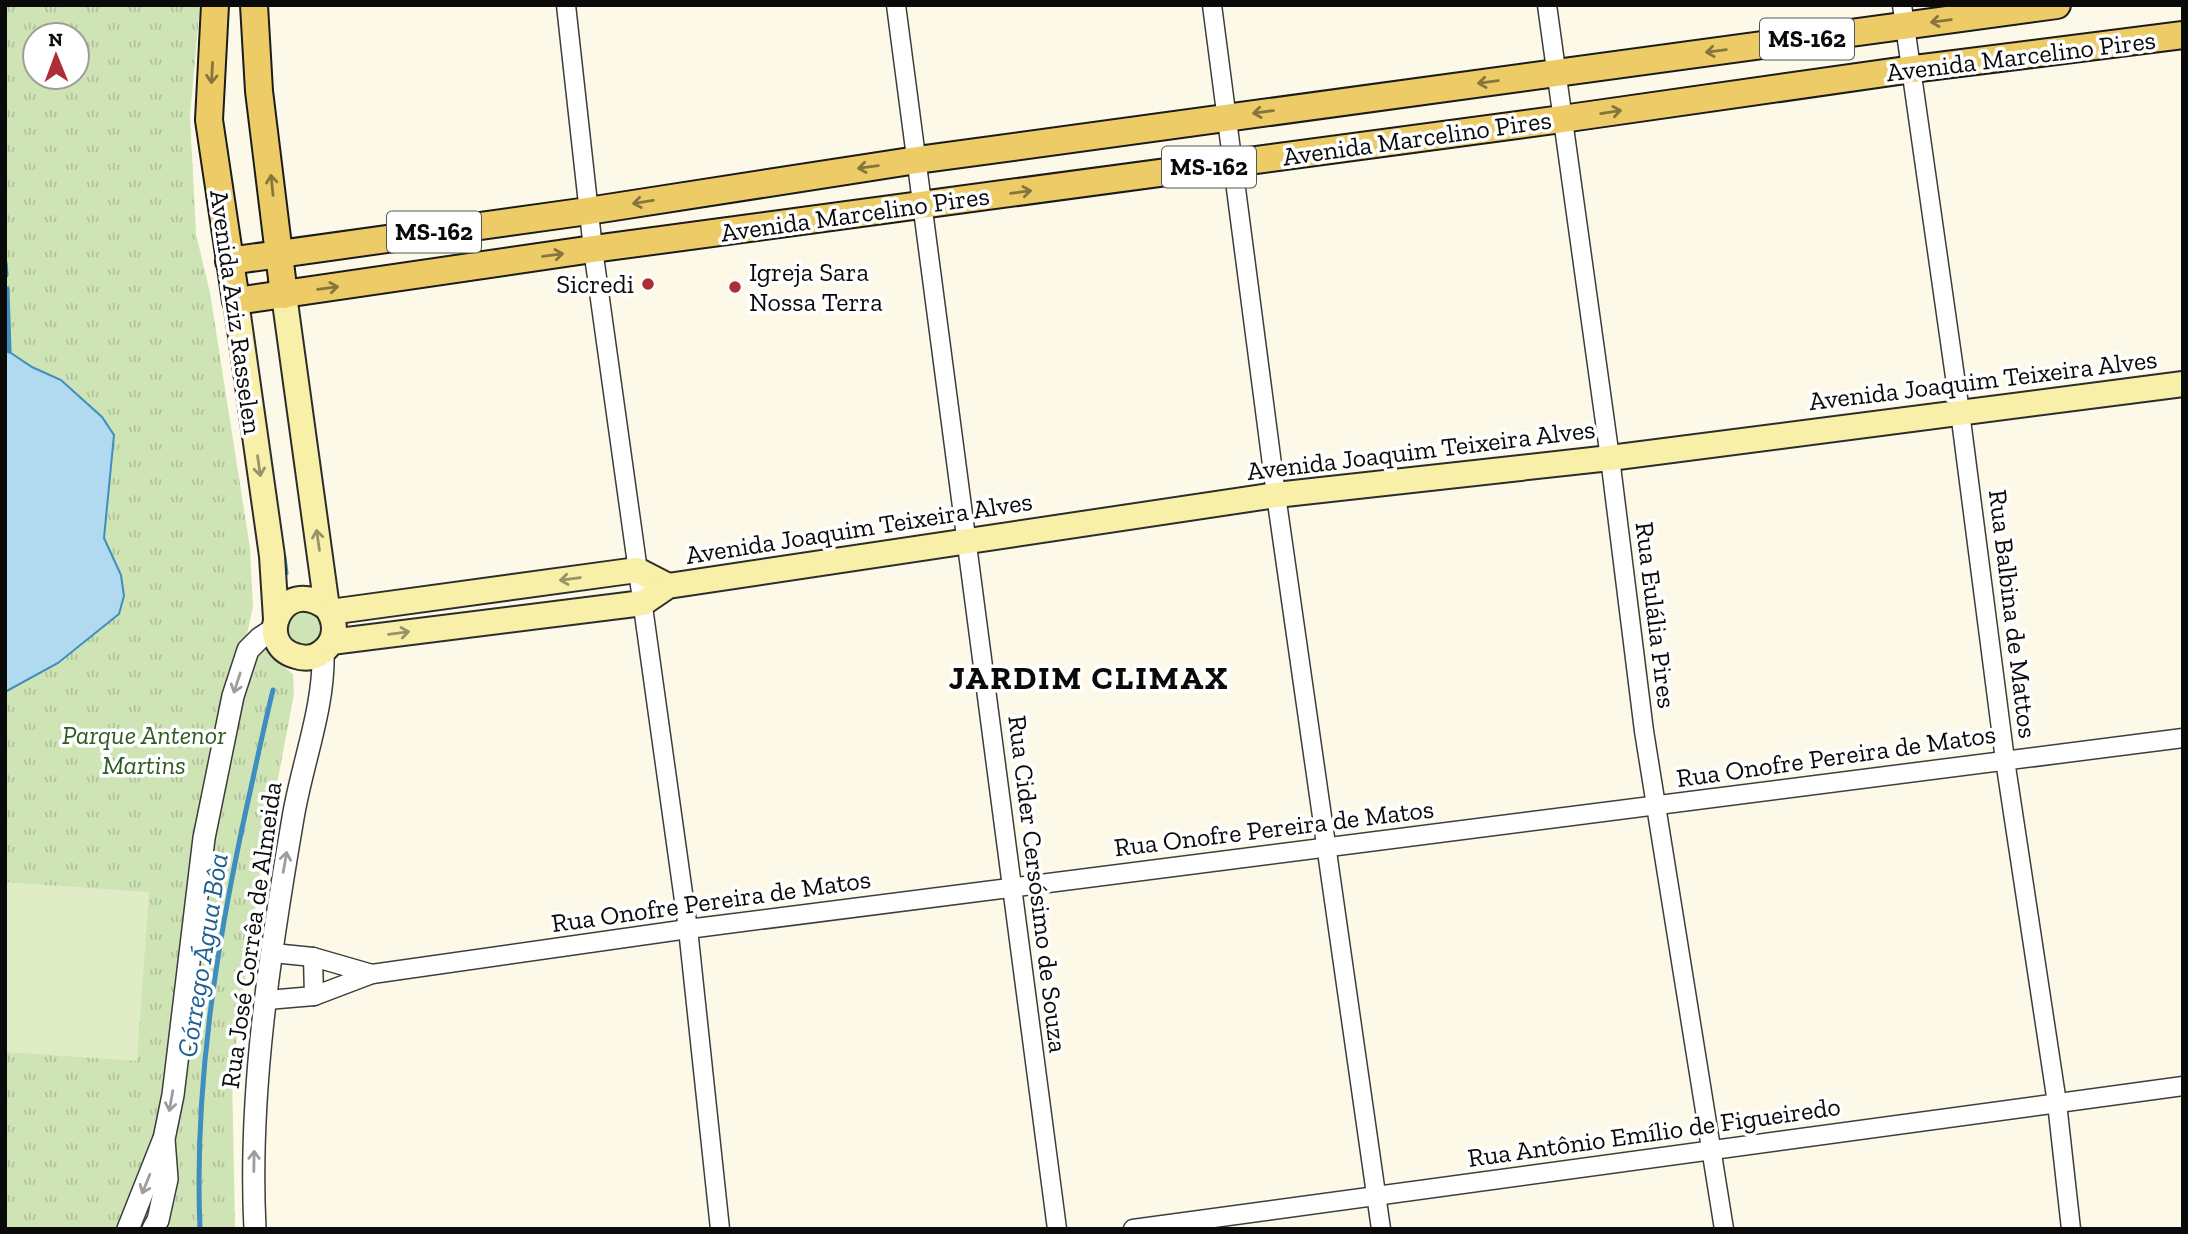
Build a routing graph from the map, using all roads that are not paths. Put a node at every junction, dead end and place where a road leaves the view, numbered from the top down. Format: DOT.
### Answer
graph roads {
  1 [pos="215,5"];
  2 [pos="254,5"];
  3 [pos="566,5"];
  4 [pos="896,5"];
  5 [pos="1212,5"];
  6 [pos="1547,5"];
  7 [pos="2057,5"];
  8 [pos="1904,16"];
  9 [pos="2183,35"];
  10 [pos="1913,69"];
  11 [pos="1556,73"];
  12 [pos="1228,117"];
  13 [pos="1562,119"];
  14 [pos="916,160"];
  15 [pos="1234,163"];
  16 [pos="923,206"];
  17 [pos="588,211"];
  18 [pos="593,249"];
  19 [pos="279,253"];
  20 [pos="229,261"];
  21 [pos="284,295"];
  22 [pos="236,301"];
  23 [pos="2183,384"];
  24 [pos="1960,412"];
  25 [pos="1610,458"];
  26 [pos="1276,495"];
  27 [pos="966,541"];
  28 [pos="638,570"];
  29 [pos="602,575"];
  30 [pos="668,586"];
  31 [pos="643,603"];
  32 [pos="607,607"];
  33 [pos="328,610"];
  34 [pos="275,624"];
  35 [pos="327,647"];
  36 [pos="2183,738"];
  37 [pos="2005,760"];
  38 [pos="1657,806"];
  39 [pos="1327,848"];
  40 [pos="1012,888"];
  41 [pos="688,929"];
  42 [pos="273,953"];
  43 [pos="313,957"];
  44 [pos="372,974"];
  45 [pos="314,996"];
  46 [pos="267,1000"];
  47 [pos="2183,1086"];
  48 [pos="2057,1103"];
  49 [pos="164,1139"];
  50 [pos="1713,1150"];
  51 [pos="1377,1196"];
  52 [pos="128,1229"];
  53 [pos="153,1229"];
  54 [pos="255,1229"];
  55 [pos="720,1229"];
  56 [pos="1056,1229"];
  57 [pos="1133,1229"];
  58 [pos="1381,1229"];
  59 [pos="1724,1229"];
  60 [pos="2071,1229"];
  1 -- 20 [label="main road, Avenida Aziz Rasselen, one-way"];
  19 -- 2 [label="main road, Avenida Aziz Rasselen, one-way"];
  3 -- 17 [label="street"];
  4 -- 14 [label="street, Rua Cider Cersósimo de Souza"];
  5 -- 12 [label="street"];
  6 -- 11 [label="street, Rua Eulália Pires"];
  7 -- 8 [label="main road, Avenida Marcelino Pires / MS-162, one-way"];
  8 -- 10 [label="street, Rua Balbina de Mattos"];
  8 -- 11 [label="main road, Avenida Marcelino Pires / MS-162, one-way"];
  9 -- 10 [label="main road, Avenida Marcelino Pires / MS-162"];
  13 -- 10 [label="main road, Avenida Marcelino Pires / MS-162, one-way"];
  10 -- 24 [label="street, Rua Balbina de Mattos"];
  11 -- 12 [label="main road, Avenida Marcelino Pires / MS-162, one-way"];
  11 -- 13 [label="street, Rua Eulália Pires"];
  12 -- 14 [label="main road, Avenida Marcelino Pires / MS-162"];
  12 -- 15 [label="street"];
  13 -- 15 [label="main road, Avenida Marcelino Pires / MS-162"];
  13 -- 25 [label="street, Rua Eulália Pires"];
  14 -- 16 [label="street, Rua Cider Cersósimo de Souza"];
  14 -- 17 [label="main road, Avenida Marcelino Pires / MS-162, one-way"];
  16 -- 15 [label="main road, Avenida Marcelino Pires / MS-162, one-way"];
  15 -- 26 [label="street"];
  16 -- 18 [label="main road, Avenida Marcelino Pires / MS-162"];
  16 -- 27 [label="street, Rua Cider Cersósimo de Souza"];
  17 -- 18 [label="street"];
  17 -- 19 [label="main road, Avenida Marcelino Pires / MS-162"];
  21 -- 18 [label="main road, Avenida Marcelino Pires / MS-162, one-way"];
  18 -- 28 [label="street"];
  19 -- 20 [label="main road, Avenida Marcelino Pires / MS-162"];
  19 -- 21 [label="main road, Avenida Aziz Rasselen"];
  20 -- 22 [label="main road, Avenida Aziz Rasselen"];
  21 -- 22 [label="main road, Avenida Marcelino Pires / MS-162"];
  33 -- 21 [label="main road, Avenida Aziz Rasselen, one-way"];
  22 -- 34 [label="main road, Avenida Aziz Rasselen, one-way"];
  23 -- 24 [label="main road, Avenida Joaquim Teixeira Alves"];
  24 -- 25 [label="main road, Avenida Joaquim Teixeira Alves"];
  24 -- 37 [label="street, Rua Balbina de Mattos"];
  25 -- 26 [label="main road, Avenida Joaquim Teixeira Alves"];
  25 -- 38 [label="street, Rua Eulália Pires"];
  26 -- 27 [label="main road, Avenida Joaquim Teixeira Alves"];
  26 -- 39 [label="street"];
  27 -- 30 [label="main road, Avenida Joaquim Teixeira Alves"];
  27 -- 40 [label="street, Rua Cider Cersósimo de Souza"];
  28 -- 29 [label="main road"];
  28 -- 30 [label="main road, Avenida Joaquim Teixeira Alves"];
  28 -- 31 [label="street"];
  29 -- 32 [label="main road"];
  29 -- 33 [label="main road, one-way"];
  30 -- 31 [label="main road, Avenida Joaquim Teixeira Alves"];
  31 -- 32 [label="main road"];
  31 -- 41 [label="street"];
  35 -- 32 [label="main road, one-way"];
  33 -- 34 [label="main road"];
  33 -- 35 [label="main road, Avenida Aziz Rasselen"];
  34 -- 35 [label="main road"];
  34 -- 49 [label="street, one-way"];
  42 -- 35 [label="street, Rua José Corrêa de Almeida, one-way"];
  36 -- 37 [label="street, Rua Onofre Pereira de Matos"];
  37 -- 38 [label="street, Rua Onofre Pereira de Matos"];
  37 -- 48 [label="street, Rua Balbina de Mattos"];
  38 -- 39 [label="street, Rua Onofre Pereira de Matos"];
  38 -- 50 [label="street, Rua Eulália Pires"];
  39 -- 40 [label="street, Rua Onofre Pereira de Matos"];
  39 -- 51 [label="street"];
  40 -- 41 [label="street, Rua Onofre Pereira de Matos"];
  40 -- 56 [label="street, Rua Cider Cersósimo de Souza"];
  41 -- 44 [label="street, Rua Onofre Pereira de Matos"];
  41 -- 55 [label="street"];
  42 -- 43 [label="street, Rua Onofre Pereira de Matos"];
  42 -- 46 [label="street, Rua José Corrêa de Almeida"];
  43 -- 44 [label="street, Rua Onofre Pereira de Matos"];
  43 -- 45 [label="street"];
  44 -- 45 [label="street, Rua Onofre Pereira de Matos"];
  45 -- 46 [label="street, Rua Onofre Pereira de Matos"];
  54 -- 46 [label="street, Rua José Corrêa de Almeida, one-way"];
  47 -- 48 [label="street, Rua Antônio Emílio de Figueiredo"];
  48 -- 50 [label="street, Rua Antônio Emílio de Figueiredo"];
  48 -- 60 [label="street, Rua Balbina de Mattos"];
  49 -- 52 [label="street, one-way"];
  49 -- 53 [label="street"];
  50 -- 51 [label="street, Rua Antônio Emílio de Figueiredo"];
  50 -- 59 [label="street, Rua Eulália Pires"];
  51 -- 57 [label="street, Rua Antônio Emílio de Figueiredo"];
  51 -- 58 [label="street"];
}
